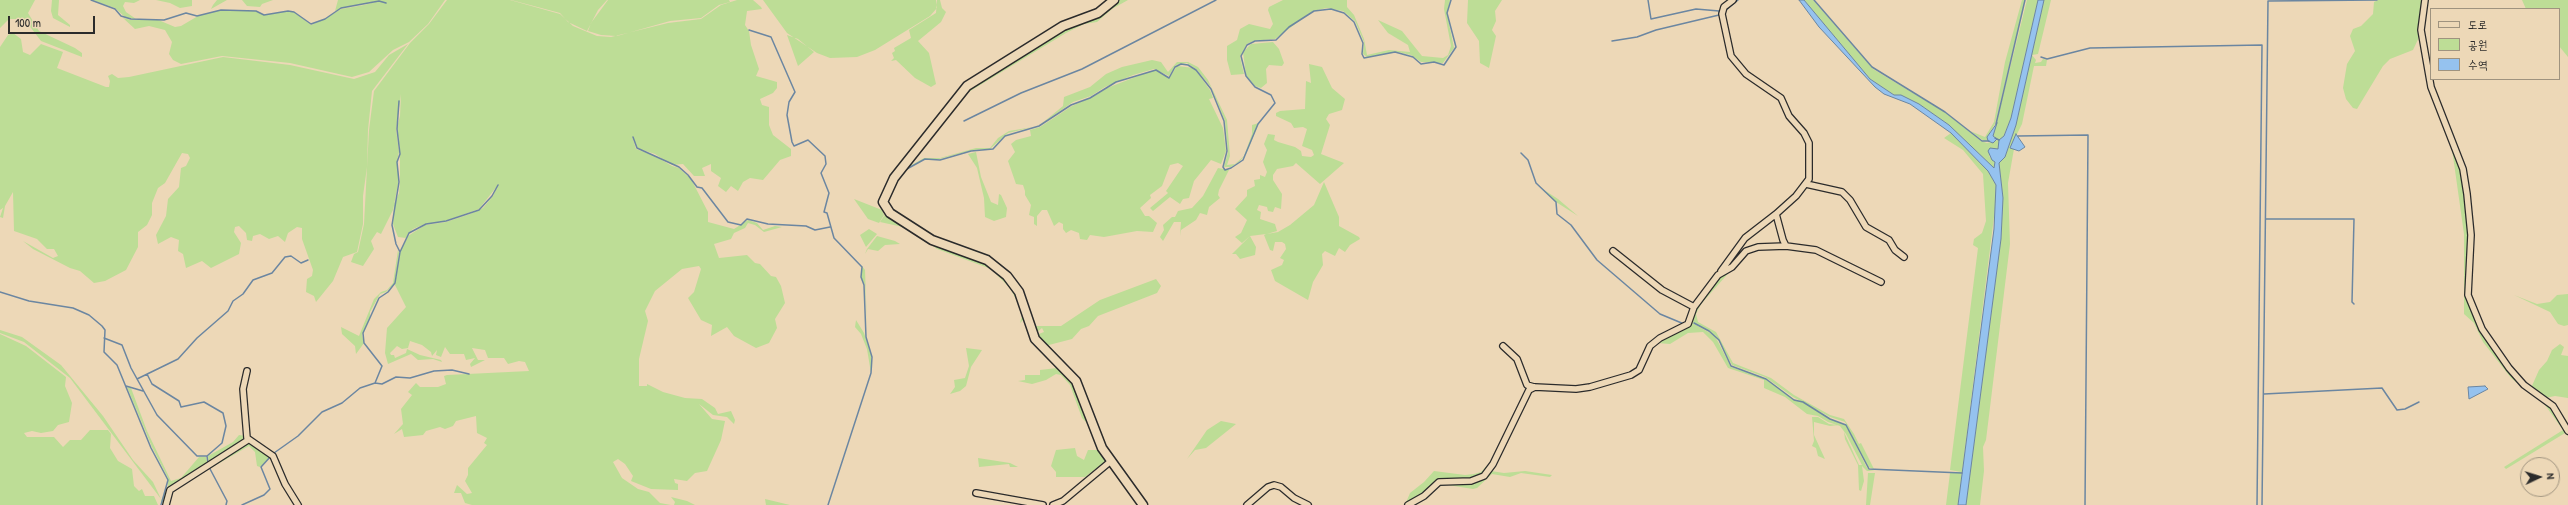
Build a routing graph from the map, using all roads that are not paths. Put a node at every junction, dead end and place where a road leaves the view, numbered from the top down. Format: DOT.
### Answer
graph roads {
  1 [pos="1114,0"];
  2 [pos="1733,0"];
  3 [pos="2425,0"];
  4 [pos="1806,184"];
  5 [pos="1776,214"];
  6 [pos="1786,246"];
  7 [pos="1613,251"];
  8 [pos="1904,257"];
  9 [pos="1718,275"];
  10 [pos="1881,282"];
  11 [pos="1694,306"];
  12 [pos="1503,346"];
  13 [pos="247,371"];
  14 [pos="1535,388"];
  15 [pos="2568,431"];
  16 [pos="248,440"];
  17 [pos="1111,461"];
  18 [pos="976,493"];
  19 [pos="166,505"];
  20 [pos="298,505"];
  21 [pos="1043,505"];
  22 [pos="1053,505"];
  23 [pos="1143,505"];
  24 [pos="1247,505"];
  25 [pos="1308,505"];
  26 [pos="1408,505"];
  1 -- 17 [label="street"];
  2 -- 4 [label="street"];
  3 -- 15 [label="street"];
  4 -- 5 [label="street"];
  4 -- 8 [label="street"];
  5 -- 6 [label="street"];
  5 -- 9 [label="street"];
  6 -- 9 [label="street"];
  6 -- 10 [label="street"];
  7 -- 11 [label="street"];
  9 -- 11 [label="street"];
  11 -- 14 [label="street"];
  12 -- 14 [label="street"];
  13 -- 16 [label="street"];
  14 -- 26 [label="street"];
  16 -- 19 [label="street"];
  16 -- 20 [label="street"];
  17 -- 22 [label="street"];
  17 -- 23 [label="street"];
  18 -- 21 [label="street"];
  24 -- 25 [label="street"];
}
